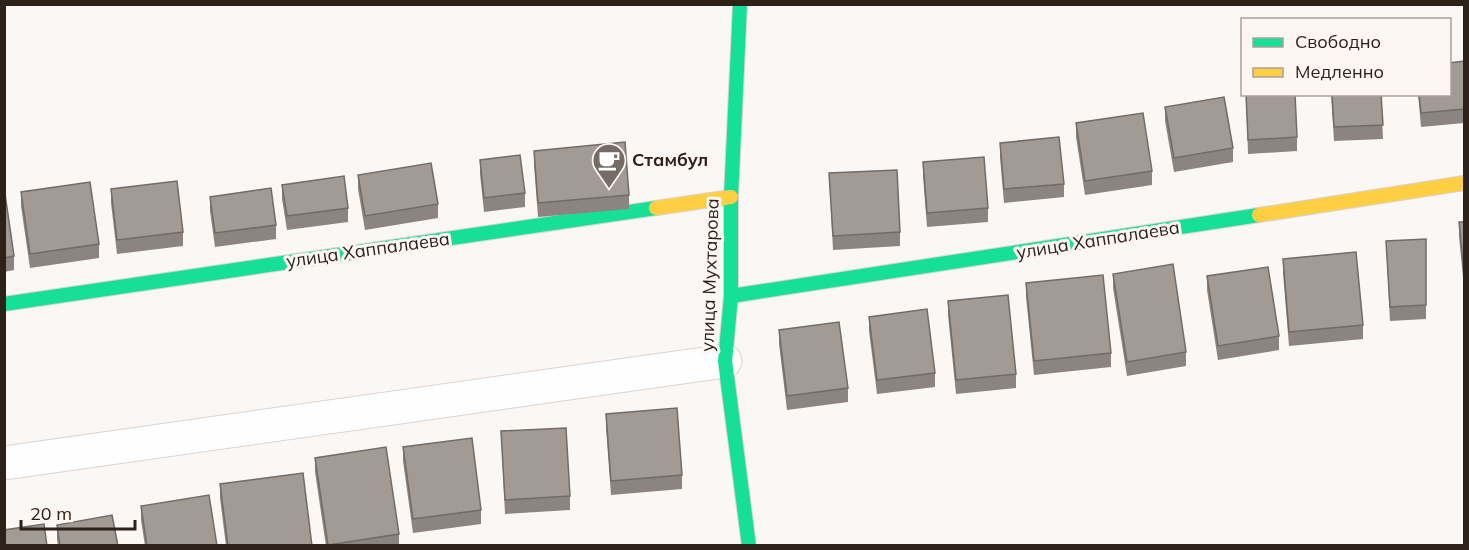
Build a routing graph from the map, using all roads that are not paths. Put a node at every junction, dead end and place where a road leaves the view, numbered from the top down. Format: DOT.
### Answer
graph roads {
  1 [pos="740,4"];
  2 [pos="1464,183"];
  3 [pos="731,197"];
  4 [pos="731,296"];
  5 [pos="4,304"];
  6 [pos="725,361"];
  7 [pos="4,463"];
  8 [pos="749,546"];
  1 -- 3 [label="street, улица Мухтарова"];
  2 -- 4 [label="street, улица Хаппалаева"];
  3 -- 4 [label="street, улица Мухтарова"];
  3 -- 5 [label="street, улица Хаппалаева"];
  4 -- 6 [label="street, улица Мухтарова"];
  6 -- 7 [label="street"];
  6 -- 8 [label="street, улица Мухтарова"];
}
